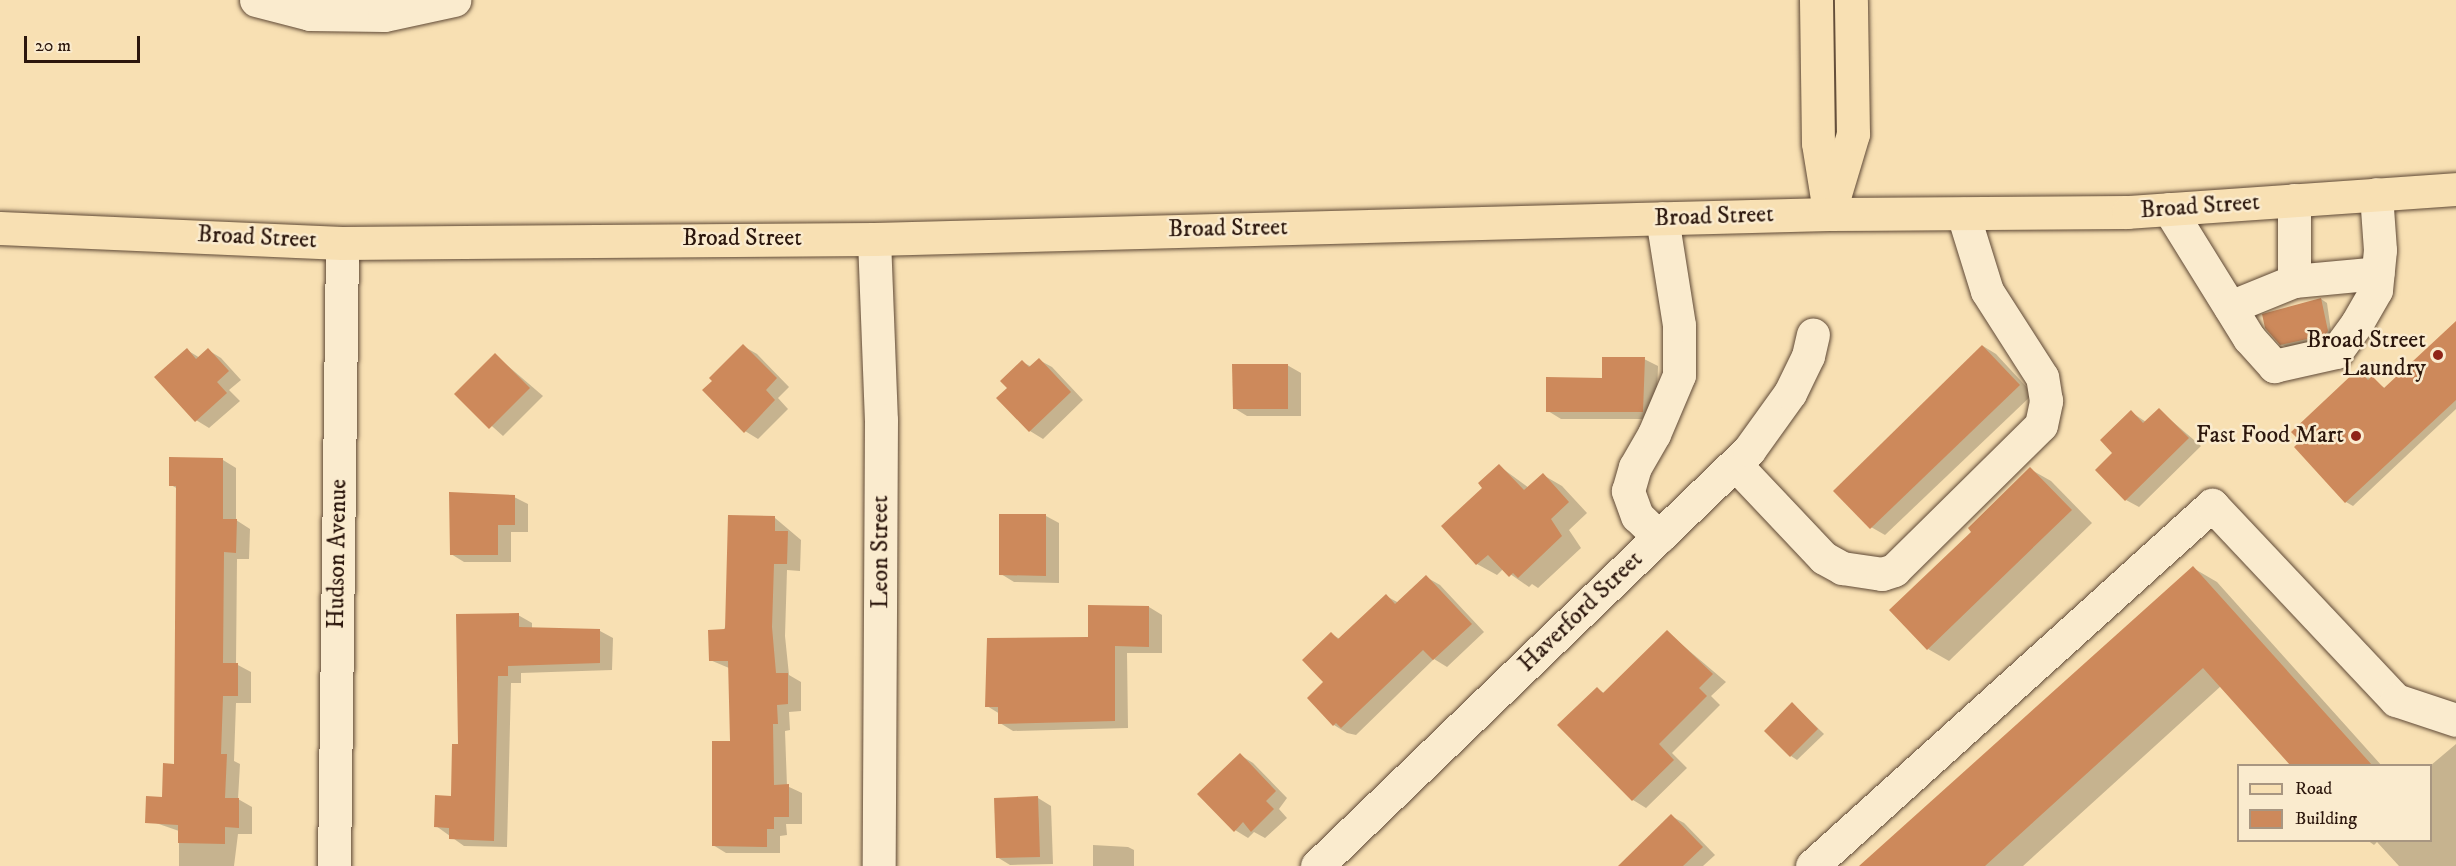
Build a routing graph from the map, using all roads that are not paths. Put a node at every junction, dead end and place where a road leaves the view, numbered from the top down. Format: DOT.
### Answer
graph roads {
  1 [pos="256,0"];
  2 [pos="454,0"];
  3 [pos="1816,0"];
  4 [pos="1851,0"];
  5 [pos="2456,189"];
  6 [pos="2376,194"];
  7 [pos="2294,200"];
  8 [pos="2169,209"];
  9 [pos="1829,214"];
  10 [pos="1964,214"];
  11 [pos="1662,218"];
  12 [pos="0,228"];
  13 [pos="874,239"];
  14 [pos="342,243"];
  15 [pos="2378,273"];
  16 [pos="2294,281"];
  17 [pos="2230,307"];
  18 [pos="1813,335"];
  19 [pos="1735,464"];
  20 [pos="1659,537"];
  21 [pos="2456,720"];
  22 [pos="334,866"];
  23 [pos="879,866"];
  24 [pos="1317,866"];
  25 [pos="1812,866"];
  1 -- 2 [label="street"];
  3 -- 9 [label="main road"];
  4 -- 9 [label="main road"];
  5 -- 6 [label="main road, Broad Street"];
  6 -- 7 [label="main road, Broad Street"];
  6 -- 15 [label="street"];
  7 -- 8 [label="main road, Broad Street"];
  7 -- 16 [label="street"];
  8 -- 10 [label="main road, Broad Street"];
  8 -- 17 [label="street"];
  9 -- 10 [label="main road, Broad Street"];
  9 -- 11 [label="main road, Broad Street"];
  10 -- 19 [label="street"];
  11 -- 13 [label="main road, Broad Street"];
  11 -- 20 [label="street"];
  12 -- 14 [label="main road, Broad Street"];
  13 -- 14 [label="main road, Broad Street"];
  13 -- 23 [label="street, Leon Street"];
  14 -- 22 [label="street, Hudson Avenue"];
  15 -- 16 [label="street"];
  15 -- 17 [label="street"];
  16 -- 17 [label="street"];
  18 -- 19 [label="street, Haverford Street"];
  19 -- 20 [label="street, Haverford Street"];
  20 -- 24 [label="street, Haverford Street"];
  21 -- 25 [label="street"];
}
